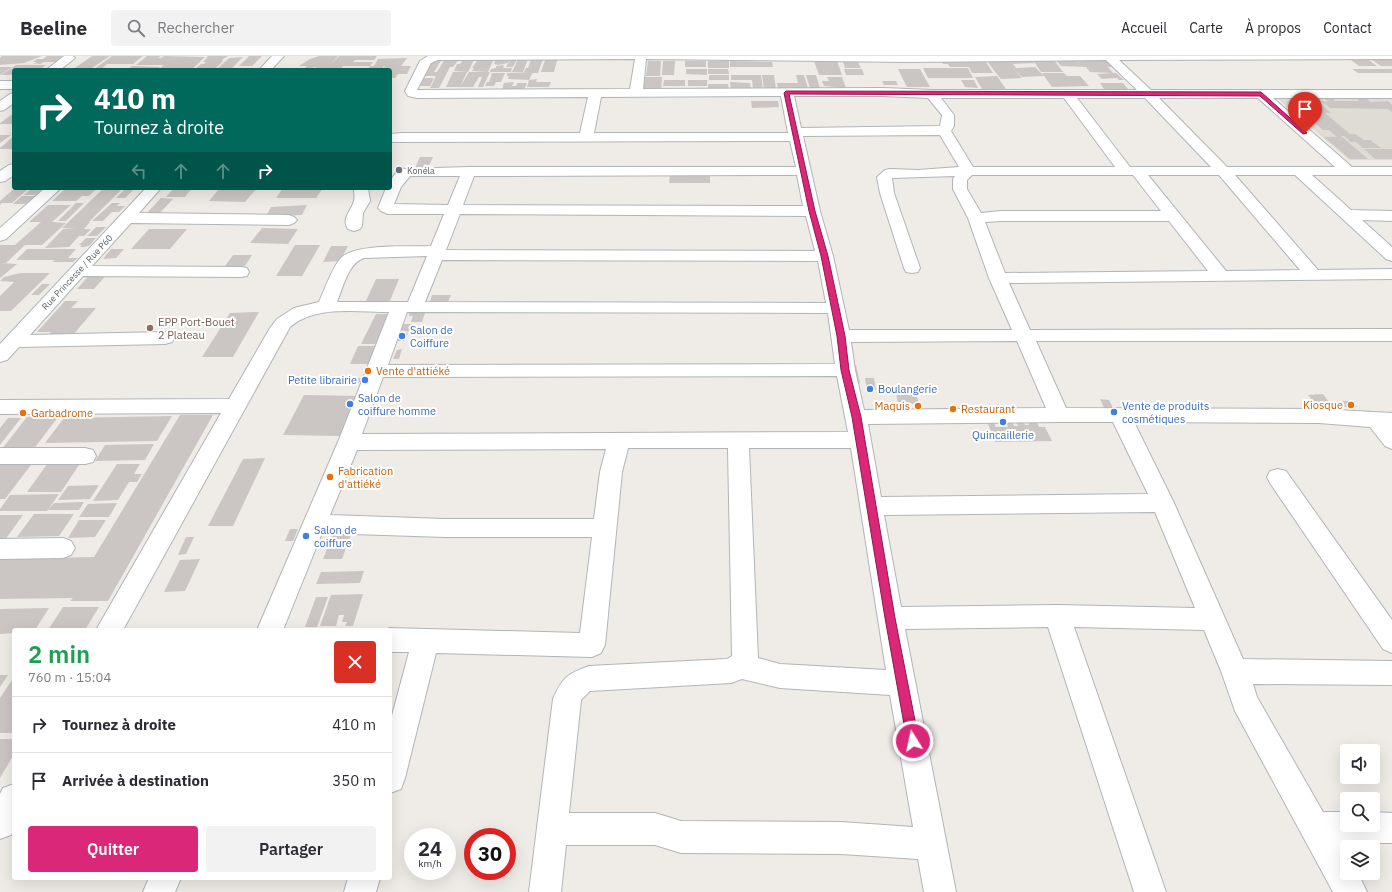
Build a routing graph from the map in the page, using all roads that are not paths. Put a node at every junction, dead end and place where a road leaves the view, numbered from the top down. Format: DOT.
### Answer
graph roads {
  1 [pos="278,56"];
  2 [pos="640,56"];
  3 [pos="1392,56"];
  4 [pos="865,57"];
  5 [pos="1109,57"];
  6 [pos="69,58"];
  7 [pos="55,68"];
  8 [pos="267,68"];
  9 [pos="0,85"];
  10 [pos="12,85"];
  11 [pos="883,92"];
  12 [pos="786,93"];
  13 [pos="1067,93"];
  14 [pos="595,94"];
  15 [pos="636,94"];
  16 [pos="932,94"];
  17 [pos="1148,94"];
  18 [pos="1261,94"];
  19 [pos="1392,94"];
  20 [pos="12,98"];
  21 [pos="0,107"];
  22 [pos="944,131"];
  23 [pos="795,134"];
  24 [pos="586,137"];
  25 [pos="392,138"];
  26 [pos="0,161"];
  27 [pos="12,161"];
  28 [pos="12,169"];
  29 [pos="469,171"];
  30 [pos="803,171"];
  31 [pos="968,171"];
  32 [pos="1132,171"];
  33 [pos="1223,171"];
  34 [pos="1299,171"];
  35 [pos="1348,171"];
  36 [pos="1392,171"];
  37 [pos="0,178"];
  38 [pos="52,190"];
  39 [pos="152,190"];
  40 [pos="361,190"];
  41 [pos="453,210"];
  42 [pos="812,211"];
  43 [pos="1349,215"];
  44 [pos="1173,216"];
  45 [pos="1392,216"];
  46 [pos="127,218"];
  47 [pos="976,218"];
  48 [pos="289,220"];
  49 [pos="354,226"];
  50 [pos="0,236"];
  51 [pos="435,253"];
  52 [pos="825,256"];
  53 [pos="1392,256"];
  54 [pos="912,268"];
  55 [pos="79,271"];
  56 [pos="241,272"];
  57 [pos="1392,274"];
  58 [pos="1314,275"];
  59 [pos="1221,276"];
  60 [pos="998,278"];
  61 [pos="326,306"];
  62 [pos="408,306"];
  63 [pos="835,308"];
  64 [pos="1392,335"];
  65 [pos="841,336"];
  66 [pos="1024,336"];
  67 [pos="165,338"];
  68 [pos="13,341"];
  69 [pos="0,356"];
  70 [pos="845,370"];
  71 [pos="375,371"];
  72 [pos="234,406"];
  73 [pos="0,407"];
  74 [pos="1059,415"];
  75 [pos="1120,416"];
  76 [pos="856,417"];
  77 [pos="1384,420"];
  78 [pos="859,440"];
  79 [pos="619,441"];
  80 [pos="738,441"];
  81 [pos="1392,441"];
  82 [pos="349,442"];
  83 [pos="0,456"];
  84 [pos="84,456"];
  85 [pos="1278,477"];
  86 [pos="1164,503"];
  87 [pos="872,506"];
  88 [pos="314,524"];
  89 [pos="605,528"];
  90 [pos="63,548"];
  91 [pos="0,549"];
  92 [pos="1057,616"];
  93 [pos="890,618"];
  94 [pos="1213,619"];
  95 [pos="110,628"];
  96 [pos="271,628"];
  97 [pos="392,640"];
  98 [pos="1392,641"];
  99 [pos="425,642"];
  100 [pos="592,645"];
  101 [pos="739,666"];
  102 [pos="1235,671"];
  103 [pos="1392,673"];
  104 [pos="589,679"];
  105 [pos="902,683"];
  106 [pos="392,770"];
  107 [pos="12,803"];
  108 [pos="0,824"];
  109 [pos="1314,827"];
  110 [pos="1392,828"];
  111 [pos="553,829"];
  112 [pos="932,844"];
  113 [pos="164,880"];
  114 [pos="363,880"];
  115 [pos="159,892"];
  116 [pos="360,892"];
  117 [pos="545,892"];
  118 [pos="940,892"];
  119 [pos="1150,892"];
  120 [pos="1351,892"];
  1 -- 8 [label="street"];
  2 -- 4 [label="street"];
  2 -- 14 [label="street"];
  2 -- 15 [label="street"];
  3 -- 5 [label="street"];
  4 -- 5 [label="street"];
  4 -- 11 [label="street"];
  5 -- 17 [label="street"];
  6 -- 7 [label="street"];
  9 -- 10 [label="street"];
  11 -- 12 [label="street"];
  11 -- 16 [label="street"];
  12 -- 15 [label="street"];
  12 -- 23 [label="street"];
  13 -- 16 [label="street"];
  13 -- 17 [label="street"];
  13 -- 32 [label="street"];
  14 -- 15 [label="street"];
  14 -- 24 [label="street"];
  16 -- 22 [label="street"];
  17 -- 18 [label="street"];
  17 -- 33 [label="street"];
  18 -- 19 [label="street"];
  18 -- 35 [label="street"];
  20 -- 21 [label="street"];
  22 -- 23 [label="street"];
  22 -- 31 [label="street"];
  23 -- 24 [label="street"];
  23 -- 30 [label="street"];
  24 -- 25 [label="street"];
  26 -- 27 [label="street"];
  28 -- 37 [label="street"];
  29 -- 30 [label="street"];
  29 -- 41 [label="street"];
  29 -- 41 [label="street"];
  30 -- 42 [label="street"];
  31 -- 32 [label="street"];
  31 -- 47 [label="street"];
  31 -- 54 [label="street"];
  32 -- 33 [label="street"];
  32 -- 44 [label="street"];
  33 -- 34 [label="street"];
  33 -- 58 [label="street"];
  34 -- 35 [label="street"];
  34 -- 43 [label="street"];
  35 -- 36 [label="street"];
  38 -- 50 [label="street"];
  39 -- 46 [label="street, Rue Princesse / Rue P60"];
  40 -- 49 [label="street"];
  41 -- 42 [label="street"];
  41 -- 51 [label="street"];
  42 -- 52 [label="street"];
  43 -- 45 [label="street"];
  43 -- 53 [label="street"];
  44 -- 47 [label="street"];
  44 -- 59 [label="street"];
  46 -- 48 [label="street"];
  46 -- 55 [label="street, Rue Princesse / Rue P60"];
  47 -- 60 [label="street"];
  51 -- 52 [label="street"];
  51 -- 61 [label="street"];
  51 -- 62 [label="street"];
  52 -- 63 [label="street"];
  55 -- 56 [label="street"];
  55 -- 68 [label="street, Rue Princesse / Rue P60"];
  57 -- 58 [label="street"];
  58 -- 59 [label="street"];
  59 -- 60 [label="street"];
  60 -- 66 [label="street"];
  61 -- 62 [label="street"];
  61 -- 72 [label="street"];
  62 -- 63 [label="street"];
  62 -- 71 [label="street"];
  63 -- 65 [label="street"];
  64 -- 66 [label="street"];
  65 -- 66 [label="street"];
  65 -- 70 [label="street"];
  66 -- 74 [label="street"];
  67 -- 68 [label="street"];
  68 -- 69 [label="street, Rue Princesse / Rue P60"];
  70 -- 71 [label="street"];
  70 -- 76 [label="street"];
  71 -- 82 [label="street"];
  72 -- 73 [label="street"];
  72 -- 95 [label="street"];
  74 -- 75 [label="street"];
  74 -- 76 [label="street"];
  75 -- 77 [label="street"];
  75 -- 86 [label="street"];
  76 -- 78 [label="street"];
  77 -- 81 [label="street"];
  78 -- 80 [label="street"];
  78 -- 87 [label="street"];
  79 -- 80 [label="street"];
  79 -- 82 [label="street"];
  79 -- 89 [label="street"];
  80 -- 101 [label="street"];
  82 -- 88 [label="street"];
  83 -- 84 [label="street"];
  85 -- 98 [label="street"];
  86 -- 87 [label="street"];
  86 -- 94 [label="street"];
  87 -- 93 [label="street"];
  88 -- 89 [label="street"];
  88 -- 96 [label="street"];
  89 -- 100 [label="street"];
  90 -- 91 [label="street"];
  92 -- 93 [label="street"];
  92 -- 94 [label="street"];
  92 -- 119 [label="street"];
  93 -- 105 [label="street"];
  94 -- 102 [label="street"];
  97 -- 99 [label="street"];
  99 -- 100 [label="street"];
  99 -- 106 [label="street"];
  100 -- 104 [label="street"];
  101 -- 104 [label="street"];
  101 -- 105 [label="street"];
  102 -- 103 [label="street"];
  102 -- 109 [label="street"];
  104 -- 111 [label="street"];
  105 -- 112 [label="street"];
  107 -- 108 [label="street"];
  109 -- 110 [label="street"];
  109 -- 120 [label="street"];
  111 -- 112 [label="street"];
  111 -- 117 [label="street"];
  112 -- 118 [label="street"];
  113 -- 115 [label="street"];
  114 -- 116 [label="street"];
}
